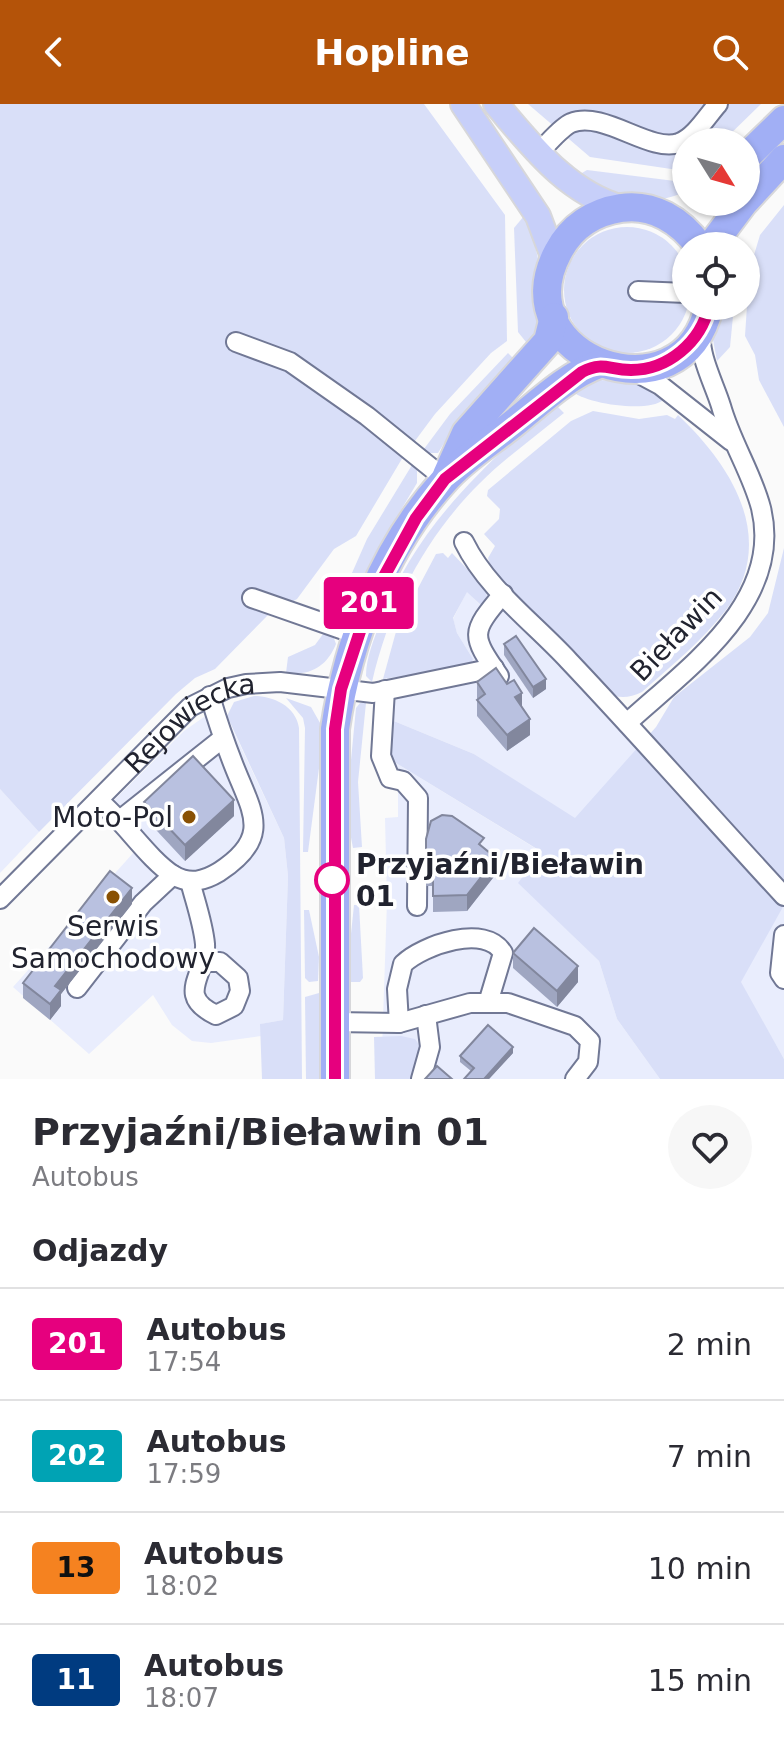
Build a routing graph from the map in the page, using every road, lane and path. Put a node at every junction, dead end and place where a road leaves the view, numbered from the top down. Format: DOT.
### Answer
graph roads {
  1 [pos="463,104"];
  2 [pos="496,104"];
  3 [pos="718,104"];
  4 [pos="784,120"];
  5 [pos="760,143"];
  6 [pos="539,152"];
  7 [pos="784,159"];
  8 [pos="760,185"];
  9 [pos="672,207"];
  10 [pos="622,208"];
  11 [pos="654,211"];
  12 [pos="734,216"];
  13 [pos="687,232"];
  14 [pos="722,232"];
  15 [pos="554,259"];
  16 [pos="638,291"];
  17 [pos="672,292"];
  18 [pos="554,317"];
  19 [pos="703,320"];
  20 [pos="705,320"];
  21 [pos="236,342"];
  22 [pos="599,364"];
  23 [pos="632,370"];
  24 [pos="731,441"];
  25 [pos="445,479"];
  26 [pos="464,542"];
  27 [pos="503,594"];
  28 [pos="252,598"];
  29 [pos="358,635"];
  30 [pos="494,668"];
  31 [pos="507,686"];
  32 [pos="341,689"];
  33 [pos="385,690"];
  34 [pos="210,696"];
  35 [pos="627,723"];
  36 [pos="223,738"];
  37 [pos="99,801"];
  38 [pos="121,819"];
  39 [pos="182,878"];
  40 [pos="784,896"];
  41 [pos="0,899"];
  42 [pos="417,906"];
  43 [pos="784,935"];
  44 [pos="204,962"];
  45 [pos="784,979"];
  46 [pos="77,988"];
  47 [pos="488,1003"];
  48 [pos="426,1015"];
  49 [pos="334,1022"];
  50 [pos="399,1023"];
  51 [pos="335,1079"];
  52 [pos="421,1079"];
  53 [pos="575,1079"];
  1 -- 15 [label="main road"];
  2 -- 6 [label="main road"];
  3 -- 6 [label="street"];
  4 -- 5 [label="highway"];
  6 -- 10 [label="main road"];
  7 -- 8 [label="highway"];
  9 -- 11 [label="highway"];
  10 -- 11 [label="highway"];
  10 -- 15 [label="highway"];
  11 -- 13 [label="highway"];
  12 -- 14 [label="highway"];
  15 -- 18 [label="highway"];
  16 -- 17 [label="street"];
  18 -- 22 [label="highway"];
  18 -- 25 [label="highway"];
  19 -- 23 [label="highway"];
  20 -- 24 [label="street, Bieławin"];
  21 -- 25 [label="street"];
  22 -- 23 [label="highway"];
  22 -- 25 [label="highway"];
  23 -- 24 [label="street, Bieławin"];
  24 -- 35 [label="street, Bieławin"];
  25 -- 29 [label="highway"];
  26 -- 27 [label="street, Bieławin"];
  27 -- 30 [label="street"];
  27 -- 35 [label="street, Bieławin"];
  28 -- 29 [label="street"];
  29 -- 32 [label="highway"];
  30 -- 31 [label="street"];
  30 -- 33 [label="street, Rejowiecka"];
  32 -- 33 [label="street, Rejowiecka"];
  32 -- 34 [label="street, Rejowiecka"];
  32 -- 49 [label="highway"];
  33 -- 42 [label="street"];
  34 -- 36 [label="street"];
  34 -- 37 [label="street, Rejowiecka"];
  35 -- 40 [label="street, Bieławin"];
  36 -- 38 [label="street"];
  36 -- 39 [label="street"];
  37 -- 38 [label="street"];
  37 -- 41 [label="street, Rejowiecka"];
  38 -- 39 [label="street"];
  39 -- 44 [label="street"];
  39 -- 46 [label="street"];
  43 -- 45 [label="street"];
  47 -- 48 [label="street"];
  47 -- 50 [label="street"];
  47 -- 53 [label="street"];
  48 -- 50 [label="street"];
  48 -- 52 [label="street"];
  49 -- 50 [label="street"];
  49 -- 51 [label="highway"];
}
